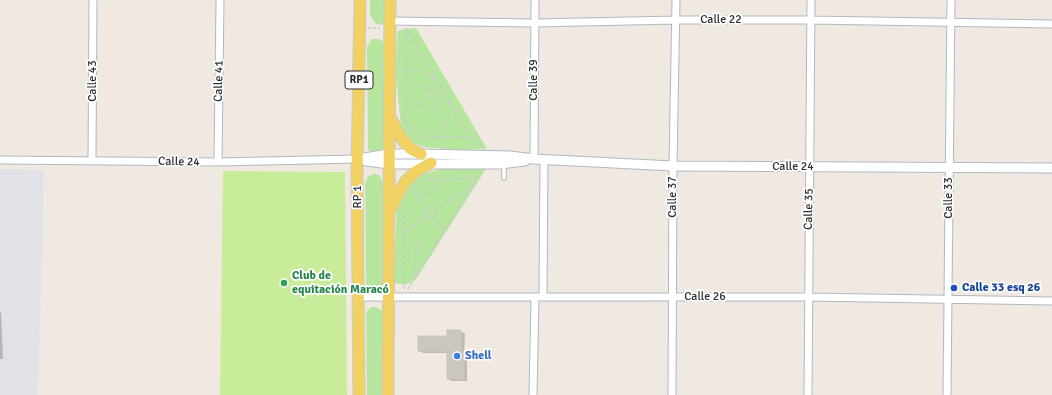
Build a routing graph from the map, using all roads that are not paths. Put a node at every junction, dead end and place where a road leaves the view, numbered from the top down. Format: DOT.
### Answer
graph roads {
  1 [pos="93,0"];
  2 [pos="220,0"];
  3 [pos="360,0"];
  4 [pos="390,0"];
  5 [pos="534,0"];
  6 [pos="676,0"];
  7 [pos="811,0"];
  8 [pos="951,0"];
  9 [pos="676,20"];
  10 [pos="811,20"];
  11 [pos="951,22"];
  12 [pos="534,23"];
  13 [pos="1052,24"];
  14 [pos="390,25"];
  15 [pos="389,114"];
  16 [pos="421,154"];
  17 [pos="358,159"];
  18 [pos="389,159"];
  19 [pos="534,159"];
  20 [pos="0,160"];
  21 [pos="544,160"];
  22 [pos="92,161"];
  23 [pos="218,162"];
  24 [pos="431,163"];
  25 [pos="504,164"];
  26 [pos="673,166"];
  27 [pos="810,167"];
  28 [pos="949,168"];
  29 [pos="1052,168"];
  30 [pos="504,178"];
  31 [pos="389,219"];
  32 [pos="535,296"];
  33 [pos="543,296"];
  34 [pos="359,297"];
  35 [pos="388,297"];
  36 [pos="673,297"];
  37 [pos="808,297"];
  38 [pos="948,299"];
  39 [pos="1052,301"];
  40 [pos="359,395"];
  41 [pos="388,395"];
  42 [pos="534,395"];
  43 [pos="672,395"];
  44 [pos="808,395"];
  45 [pos="946,395"];
  1 -- 22 [label="street, Calle 43"];
  2 -- 23 [label="street, Calle 41"];
  3 -- 17 [label="main road, RP 1 / RP1"];
  4 -- 14 [label="main road, RP1"];
  5 -- 12 [label="street, Calle 39"];
  6 -- 9 [label="street, Calle 37"];
  7 -- 10 [label="street, Calle 35"];
  8 -- 11 [label="street, Calle 33"];
  9 -- 10 [label="street, Calle 22"];
  9 -- 12 [label="street, Calle 22"];
  9 -- 26 [label="street, Calle 37"];
  10 -- 11 [label="street, Calle 22"];
  10 -- 27 [label="street, Calle 35"];
  11 -- 13 [label="street, Calle 22"];
  11 -- 28 [label="street, Calle 33"];
  12 -- 14 [label="street, Calle 22"];
  12 -- 19 [label="street, Calle 39"];
  14 -- 15 [label="main road, RP1"];
  15 -- 16 [label="main road"];
  15 -- 18 [label="main road, RP1"];
  16 -- 18 [label="street, Calle 24"];
  16 -- 19 [label="street, Calle 24"];
  17 -- 18 [label="street, Calle 24"];
  17 -- 23 [label="street, Calle 24"];
  17 -- 34 [label="main road, RP 1 / RP1"];
  18 -- 24 [label="street, Calle 24"];
  18 -- 31 [label="main road, RP1"];
  19 -- 21 [label="street, Calle 24"];
  19 -- 25 [label="street, Calle 24"];
  20 -- 22 [label="street, Calle 24"];
  21 -- 26 [label="street, Calle 24"];
  21 -- 33 [label="street"];
  22 -- 23 [label="street, Calle 24"];
  24 -- 25 [label="street, Calle 24"];
  24 -- 31 [label="main road"];
  25 -- 30 [label="lane"];
  26 -- 27 [label="street, Calle 24"];
  26 -- 36 [label="street, Calle 37"];
  27 -- 28 [label="street, Calle 24"];
  27 -- 37 [label="street, Calle 35"];
  28 -- 29 [label="street, Calle 24"];
  28 -- 38 [label="street, Calle 33"];
  31 -- 35 [label="main road, RP1"];
  32 -- 33 [label="street, Calle 26"];
  32 -- 35 [label="street, Calle 26"];
  32 -- 42 [label="street"];
  33 -- 36 [label="street, Calle 26"];
  34 -- 35 [label="street, Calle 26"];
  34 -- 40 [label="main road, RP 1 / RP1"];
  35 -- 41 [label="main road, RP1"];
  36 -- 37 [label="street, Calle 26"];
  36 -- 43 [label="street, Calle 37"];
  37 -- 38 [label="street, Calle 26"];
  37 -- 44 [label="street, Calle 35"];
  38 -- 39 [label="street, Calle 26"];
  38 -- 45 [label="street, Calle 33"];
}
